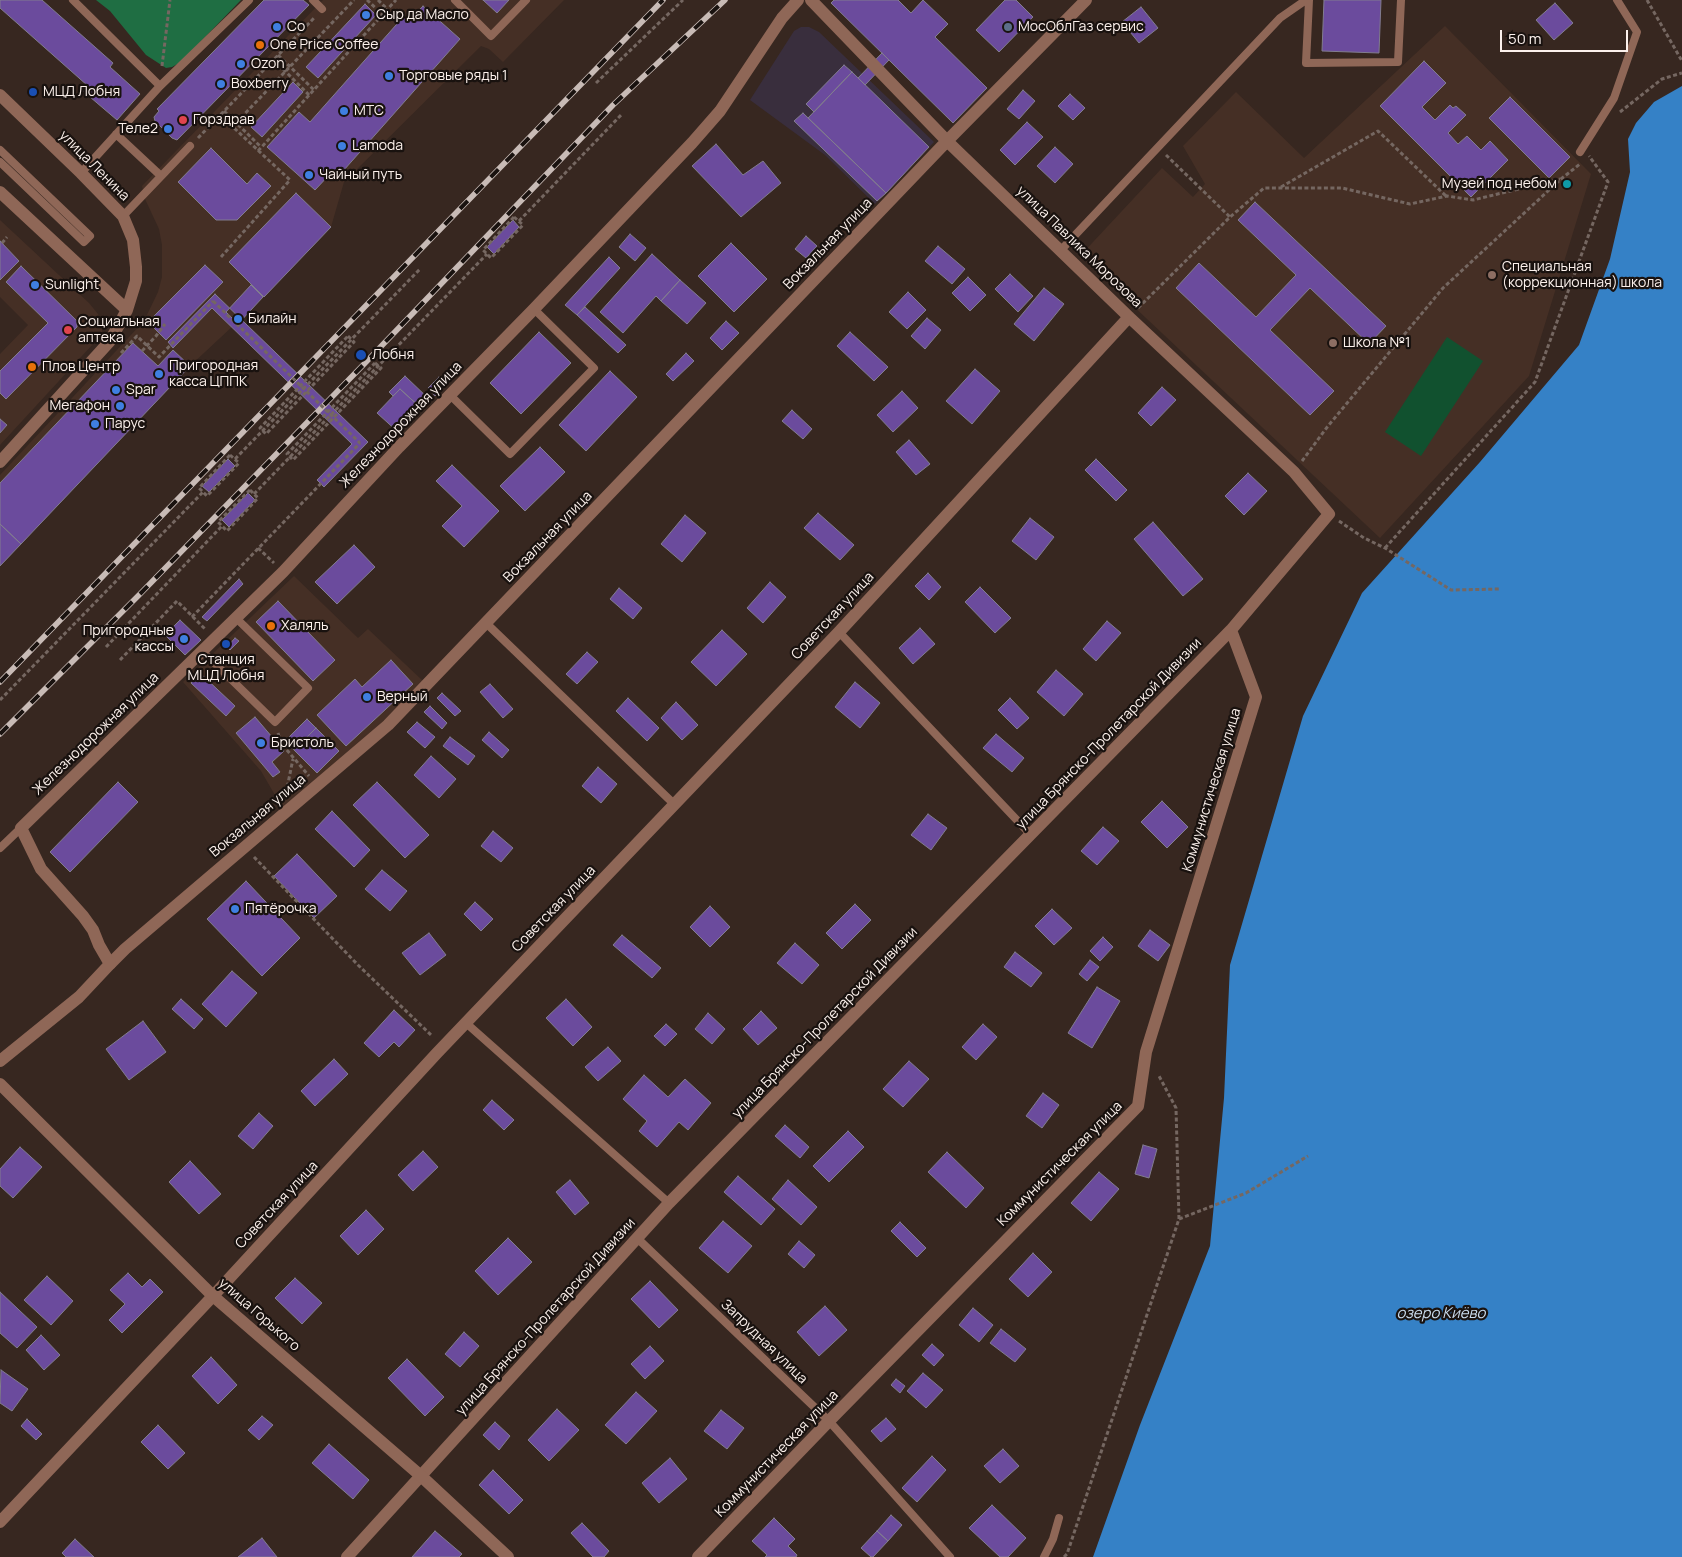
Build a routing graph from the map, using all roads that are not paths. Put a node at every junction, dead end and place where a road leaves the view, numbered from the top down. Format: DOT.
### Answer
graph roads {
  1 [pos="72,0"];
  2 [pos="249,0"];
  3 [pos="313,0"];
  4 [pos="455,0"];
  5 [pos="526,0"];
  6 [pos="798,0"];
  7 [pos="811,0"];
  8 [pos="1086,0"];
  9 [pos="1307,0"];
  10 [pos="1401,0"];
  11 [pos="1617,0"];
  12 [pos="322,9"];
  13 [pos="160,86"];
  14 [pos="0,95"];
  15 [pos="116,134"];
  16 [pos="947,141"];
  17 [pos="190,146"];
  18 [pos="0,150"];
  19 [pos="1580,152"];
  20 [pos="0,162"];
  21 [pos="81,173"];
  22 [pos="161,176"];
  23 [pos="0,192"];
  24 [pos="123,216"];
  25 [pos="1061,250"];
  26 [pos="534,309"];
  27 [pos="127,310"];
  28 [pos="1133,313"];
  29 [pos="450,395"];
  30 [pos="0,462"];
  31 [pos="1329,514"];
  32 [pos="236,618"];
  33 [pos="486,623"];
  34 [pos="1231,630"];
  35 [pos="839,632"];
  36 [pos="202,651"];
  37 [pos="674,804"];
  38 [pos="21,828"];
  39 [pos="1031,835"];
  40 [pos="0,848"];
  41 [pos="110,964"];
  42 [pos="466,1023"];
  43 [pos="0,1061"];
  44 [pos="0,1084"];
  45 [pos="669,1203"];
  46 [pos="637,1238"];
  47 [pos="214,1296"];
  48 [pos="828,1421"];
  49 [pos="421,1476"];
  50 [pos="1059,1518"];
  51 [pos="0,1522"];
  52 [pos="347,1557"];
  53 [pos="508,1557"];
  54 [pos="698,1557"];
  55 [pos="950,1557"];
  56 [pos="1044,1557"];
  1 -- 13 [label="lane"];
  2 -- 13 [label="lane"];
  3 -- 12 [label="lane"];
  4 -- 5 [label="lane"];
  6 -- 26 [label="street, Железнодорожная улица"];
  7 -- 16 [label="street, улица Павлика Морозова"];
  8 -- 16 [label="street, Вокзальная улица"];
  9 -- 10 [label="lane"];
  9 -- 25 [label="lane"];
  11 -- 19 [label="lane"];
  13 -- 15 [label="lane"];
  14 -- 21 [label="street, улица Ленина"];
  15 -- 21 [label="lane"];
  15 -- 22 [label="lane"];
  16 -- 25 [label="street, улица Павлика Морозова"];
  16 -- 33 [label="street, Вокзальная улица"];
  17 -- 22 [label="lane"];
  18 -- 20 [label="lane"];
  21 -- 24 [label="street, улица Ленина"];
  22 -- 24 [label="lane"];
  23 -- 27 [label="street"];
  24 -- 27 [label="street, улица Ленина"];
  25 -- 28 [label="street, улица Павлика Морозова"];
  26 -- 29 [label="street, Железнодорожная улица"];
  26 -- 29 [label="lane"];
  27 -- 30 [label="street"];
  28 -- 31 [label="street, улица Павлика Морозова"];
  28 -- 35 [label="street, Советская улица"];
  29 -- 32 [label="street, Железнодорожная улица"];
  31 -- 34 [label="street, улица Брянско-Пролетарской Дивизии"];
  32 -- 36 [label="street, Железнодорожная улица"];
  32 -- 36 [label="lane"];
  33 -- 37 [label="lane"];
  33 -- 41 [label="street, Вокзальная улица"];
  34 -- 39 [label="street, улица Брянско-Пролетарской Дивизии"];
  34 -- 48 [label="street, Коммунистическая улица"];
  35 -- 37 [label="street, Советская улица"];
  35 -- 39 [label="lane"];
  36 -- 38 [label="street, Железнодорожная улица"];
  37 -- 42 [label="street, Советская улица"];
  38 -- 40 [label="lane, Железнодорожная улица"];
  38 -- 41 [label="street"];
  39 -- 45 [label="street, улица Брянско-Пролетарской Дивизии"];
  41 -- 43 [label="street, Вокзальная улица"];
  42 -- 45 [label="lane"];
  42 -- 47 [label="street, Советская улица"];
  44 -- 47 [label="street, улица Горького"];
  45 -- 46 [label="street, улица Брянско-Пролетарской Дивизии"];
  46 -- 48 [label="lane, Запрудная улица"];
  46 -- 49 [label="street, улица Брянско-Пролетарской Дивизии"];
  47 -- 49 [label="street, улица Горького"];
  47 -- 51 [label="street, Советская улица"];
  48 -- 54 [label="street, Коммунистическая улица"];
  48 -- 55 [label="lane, Запрудная улица"];
  49 -- 52 [label="street, улица Брянско-Пролетарской Дивизии"];
  49 -- 53 [label="street, улица Горького"];
  50 -- 56 [label="lane"];
}
